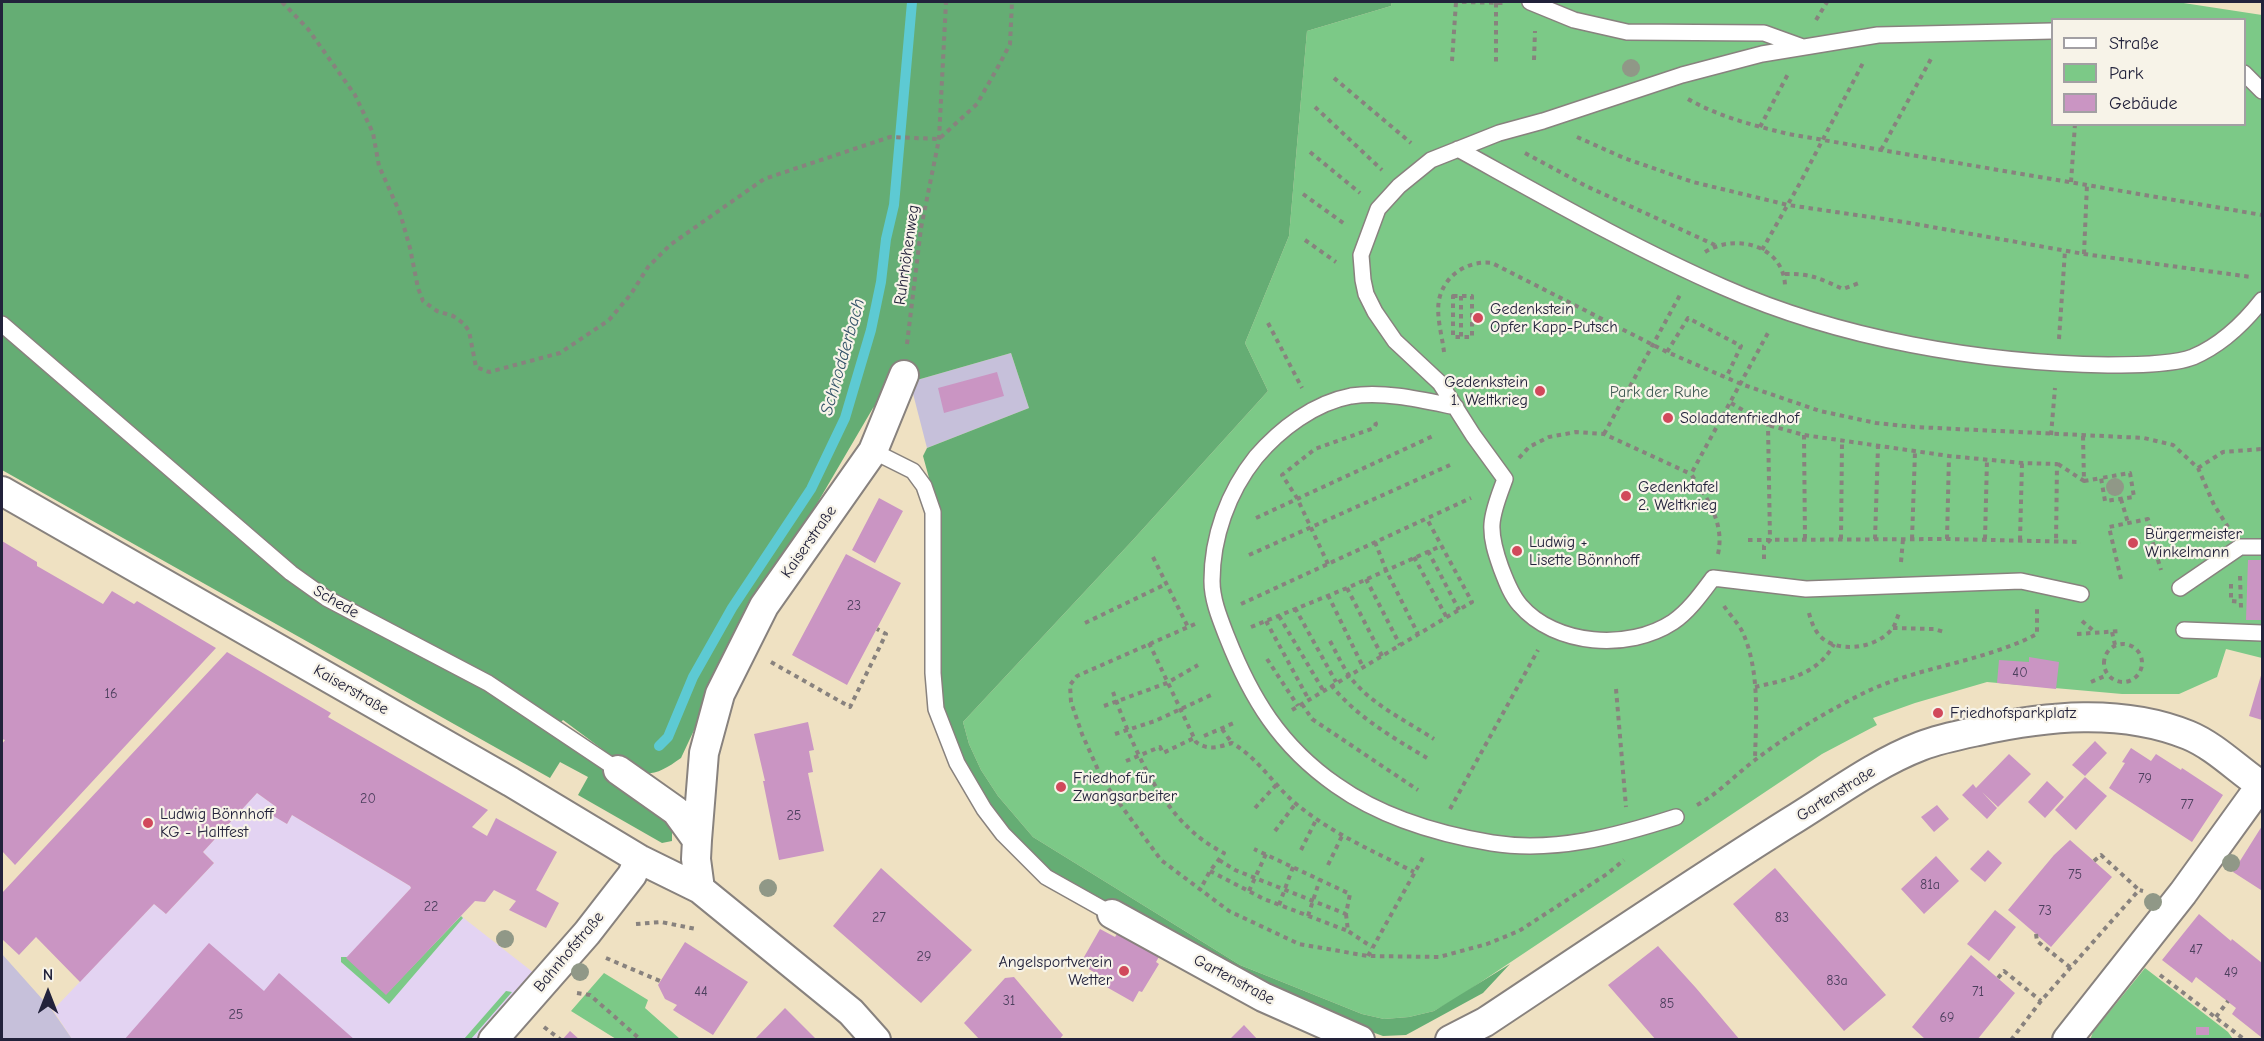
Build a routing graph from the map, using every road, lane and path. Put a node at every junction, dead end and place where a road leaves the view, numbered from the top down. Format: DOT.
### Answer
graph roads {
  1 [pos="282,2"];
  2 [pos="946,2"];
  3 [pos="1012,2"];
  4 [pos="1456,2"];
  5 [pos="1462,2"];
  6 [pos="1530,2"];
  7 [pos="1827,2"];
  8 [pos="1496,3"];
  9 [pos="1507,3"];
  10 [pos="1821,10"];
  11 [pos="1940,32"];
  12 [pos="2051,32"];
  13 [pos="1878,35"];
  14 [pos="1803,47"];
  15 [pos="1452,61"];
  16 [pos="1496,62"];
  17 [pos="2246,75"];
  18 [pos="1334,78"];
  19 [pos="1659,82"];
  20 [pos="2262,91"];
  21 [pos="1315,107"];
  22 [pos="1544,121"];
  23 [pos="2075,126"];
  24 [pos="1493,135"];
  25 [pos="939,139"];
  26 [pos="1822,140"];
  27 [pos="1458,149"];
  28 [pos="1881,150"];
  29 [pos="1310,152"];
  30 [pos="1431,160"];
  31 [pos="2071,182"];
  32 [pos="2087,184"];
  33 [pos="1399,186"];
  34 [pos="1303,194"];
  35 [pos="1788,205"];
  36 [pos="1378,209"];
  37 [pos="2262,214"];
  38 [pos="1366,241"];
  39 [pos="1716,245"];
  40 [pos="1762,250"];
  41 [pos="2066,251"];
  42 [pos="2084,254"];
  43 [pos="1692,272"];
  44 [pos="1785,274"];
  45 [pos="2262,278"];
  46 [pos="1859,283"];
  47 [pos="1461,296"];
  48 [pos="2262,300"];
  49 [pos="1780,309"];
  50 [pos="1268,323"];
  51 [pos="2,324"];
  52 [pos="1453,337"];
  53 [pos="1461,337"];
  54 [pos="1442,339"];
  55 [pos="1653,344"];
  56 [pos="1667,351"];
  57 [pos="2057,363"];
  58 [pos="904,375"];
  59 [pos="1726,378"];
  60 [pos="1741,384"];
  61 [pos="1447,394"];
  62 [pos="1351,396"];
  63 [pos="1731,403"];
  64 [pos="1456,407"];
  65 [pos="1314,410"];
  66 [pos="1768,425"];
  67 [pos="1604,434"];
  68 [pos="1804,435"];
  69 [pos="2051,435"];
  70 [pos="1433,436"];
  71 [pos="2083,436"];
  72 [pos="1842,442"];
  73 [pos="1878,447"];
  74 [pos="2262,449"];
  75 [pos="873,451"];
  76 [pos="1915,452"];
  77 [pos="1949,456"];
  78 [pos="1987,460"];
  79 [pos="2022,463"];
  80 [pos="2057,464"];
  81 [pos="1450,465"];
  82 [pos="2199,468"];
  83 [pos="1690,474"];
  84 [pos="2101,478"];
  85 [pos="1505,479"];
  86 [pos="2084,481"];
  87 [pos="2,491"];
  88 [pos="1297,498"];
  89 [pos="2121,499"];
  90 [pos="1256,518"];
  91 [pos="1427,519"];
  92 [pos="2128,523"];
  93 [pos="1311,527"];
  94 [pos="1805,539"];
  95 [pos="1841,539"];
  96 [pos="1875,539"];
  97 [pos="1912,539"];
  98 [pos="1947,539"];
  99 [pos="1985,539"];
  100 [pos="1748,540"];
  101 [pos="1770,540"];
  102 [pos="2020,540"];
  103 [pos="1375,542"];
  104 [pos="2056,542"];
  105 [pos="2081,542"];
  106 [pos="1441,546"];
  107 [pos="2240,547"];
  108 [pos="2262,547"];
  109 [pos="1428,551"];
  110 [pos="1249,555"];
  111 [pos="1154,557"];
  112 [pos="1414,557"];
  113 [pos="1328,564"];
  114 [pos="1386,570"];
  115 [pos="2161,570"];
  116 [pos="2240,571"];
  117 [pos="1366,579"];
  118 [pos="2121,579"];
  119 [pos="1763,583"];
  120 [pos="1166,584"];
  121 [pos="1899,584"];
  122 [pos="2037,585"];
  123 [pos="1347,588"];
  124 [pos="2180,588"];
  125 [pos="1806,589"];
  126 [pos="2240,593"];
  127 [pos="2081,594"];
  128 [pos="2248,594"];
  129 [pos="1328,595"];
  130 [pos="1244,602"];
  131 [pos="1295,609"];
  132 [pos="1246,610"];
  133 [pos="1460,610"];
  134 [pos="1218,614"];
  135 [pos="2241,614"];
  136 [pos="1279,615"];
  137 [pos="1446,618"];
  138 [pos="1249,619"];
  139 [pos="1266,621"];
  140 [pos="2082,621"];
  141 [pos="1085,623"];
  142 [pos="1188,627"];
  143 [pos="1251,627"];
  144 [pos="1893,627"];
  145 [pos="1550,628"];
  146 [pos="877,629"];
  147 [pos="2184,630"];
  148 [pos="2121,631"];
  149 [pos="1944,632"];
  150 [pos="2096,632"];
  151 [pos="2112,632"];
  152 [pos="2262,633"];
  153 [pos="1418,634"];
  154 [pos="2077,634"];
  155 [pos="1255,636"];
  156 [pos="1330,641"];
  157 [pos="1149,643"];
  158 [pos="1834,644"];
  159 [pos="1400,645"];
  160 [pos="2115,645"];
  161 [pos="744,647"];
  162 [pos="1263,653"];
  163 [pos="1382,656"];
  164 [pos="1198,665"];
  165 [pos="1363,667"];
  166 [pos="1349,675"];
  167 [pos="2107,675"];
  168 [pos="1336,682"];
  169 [pos="2091,682"];
  170 [pos="1167,683"];
  171 [pos="1331,685"];
  172 [pos="1755,687"];
  173 [pos="1616,689"];
  174 [pos="1323,690"];
  175 [pos="1113,692"];
  176 [pos="1211,696"];
  177 [pos="1309,700"];
  178 [pos="1116,702"];
  179 [pos="1302,704"];
  180 [pos="1104,706"];
  181 [pos="1180,710"];
  182 [pos="1236,722"];
  183 [pos="1126,729"];
  184 [pos="1222,729"];
  185 [pos="1115,734"];
  186 [pos="1204,736"];
  187 [pos="1194,738"];
  188 [pos="1434,739"];
  189 [pos="1232,743"];
  190 [pos="1138,757"];
  191 [pos="1427,758"];
  192 [pos="1126,761"];
  193 [pos="618,770"];
  194 [pos="1277,784"];
  195 [pos="2262,785"];
  196 [pos="1418,790"];
  197 [pos="1296,803"];
  198 [pos="1256,808"];
  199 [pos="1676,817"];
  200 [pos="1316,820"];
  201 [pos="1275,831"];
  202 [pos="1437,831"];
  203 [pos="1628,832"];
  204 [pos="1342,836"];
  205 [pos="697,840"];
  206 [pos="1254,849"];
  207 [pos="1301,850"];
  208 [pos="1633,853"];
  209 [pos="1266,854"];
  210 [pos="639,859"];
  211 [pos="1219,860"];
  212 [pos="2094,861"];
  213 [pos="1328,865"];
  214 [pos="1293,867"];
  215 [pos="1210,871"];
  216 [pos="1414,872"];
  217 [pos="1256,879"];
  218 [pos="1320,879"];
  219 [pos="700,888"];
  220 [pos="1200,890"];
  221 [pos="1284,890"];
  222 [pos="2139,890"];
  223 [pos="1249,891"];
  224 [pos="2183,893"];
  225 [pos="1312,902"];
  226 [pos="1279,905"];
  227 [pos="732,914"];
  228 [pos="1112,914"];
  229 [pos="1346,914"];
  230 [pos="1308,916"];
  231 [pos="632,925"];
  232 [pos="1348,931"];
  233 [pos="587,933"];
  234 [pos="2036,934"];
  235 [pos="1372,947"];
  236 [pos="612,950"];
  237 [pos="2134,955"];
  238 [pos="1368,956"];
  239 [pos="606,958"];
  240 [pos="2071,968"];
  241 [pos="551,973"];
  242 [pos="1998,978"];
  243 [pos="660,981"];
  244 [pos="2041,1001"];
  245 [pos="2228,1001"];
  246 [pos="2216,1017"];
  247 [pos="493,1040"];
  248 [pos="641,1040"];
  249 [pos="876,1040"];
  250 [pos="1360,1040"];
  251 [pos="1450,1040"];
  252 [pos="2011,1040"];
  253 [pos="2067,1040"];
  254 [pos="2245,1040"];
  1 -- 25 [label="path"];
  2 -- 25 [label="path, Ruhrhöhenweg"];
  3 -- 25 [label="path"];
  4 -- 15 [label="path"];
  5 -- 8 [label="path"];
  6 -- 14 [label="lane"];
  7 -- 10 [label="path"];
  8 -- 9 [label="path"];
  8 -- 16 [label="path"];
  11 -- 12 [label="lane"];
  11 -- 13 [label="lane"];
  11 -- 28 [label="path"];
  13 -- 14 [label="lane"];
  13 -- 26 [label="path"];
  14 -- 19 [label="lane"];
  17 -- 20 [label="lane"];
  18 -- 30 [label="path"];
  19 -- 22 [label="lane"];
  19 -- 26 [label="path"];
  21 -- 33 [label="path"];
  22 -- 24 [label="lane"];
  22 -- 35 [label="path"];
  23 -- 31 [label="path"];
  24 -- 27 [label="lane"];
  24 -- 39 [label="path"];
  25 -- 58 [label="path, Ruhrhöhenweg"];
  26 -- 28 [label="path"];
  26 -- 35 [label="path"];
  27 -- 30 [label="lane"];
  27 -- 43 [label="lane"];
  28 -- 31 [label="path"];
  29 -- 36 [label="path"];
  30 -- 33 [label="lane"];
  31 -- 32 [label="path"];
  32 -- 37 [label="path"];
  32 -- 42 [label="path"];
  33 -- 36 [label="lane"];
  34 -- 38 [label="path"];
  35 -- 40 [label="path"];
  35 -- 41 [label="path"];
  36 -- 38 [label="lane"];
  38 -- 61 [label="lane"];
  39 -- 40 [label="path"];
  39 -- 43 [label="path"];
  40 -- 44 [label="path"];
  41 -- 42 [label="path"];
  41 -- 57 [label="path"];
  42 -- 45 [label="path"];
  43 -- 49 [label="lane"];
  43 -- 55 [label="path"];
  44 -- 46 [label="path"];
  44 -- 49 [label="path"];
  47 -- 52 [label="path"];
  47 -- 53 [label="path"];
  47 -- 53 [label="path"];
  48 -- 57 [label="lane"];
  49 -- 57 [label="lane"];
  49 -- 60 [label="path"];
  50 -- 65 [label="path"];
  51 -- 193 [label="lane, Schede"];
  52 -- 53 [label="path"];
  52 -- 54 [label="path"];
  54 -- 55 [label="path"];
  54 -- 61 [label="path"];
  55 -- 56 [label="path"];
  55 -- 67 [label="path"];
  56 -- 59 [label="path"];
  56 -- 59 [label="path"];
  57 -- 69 [label="path"];
  58 -- 75 [label="street, Kaiserstraße"];
  59 -- 60 [label="path"];
  60 -- 69 [label="path"];
  61 -- 64 [label="lane"];
  62 -- 64 [label="lane"];
  62 -- 65 [label="lane"];
  62 -- 88 [label="path"];
  63 -- 66 [label="path"];
  64 -- 85 [label="lane"];
  65 -- 134 [label="lane"];
  66 -- 68 [label="path"];
  66 -- 101 [label="path"];
  67 -- 83 [label="path"];
  67 -- 85 [label="path"];
  68 -- 72 [label="path"];
  68 -- 94 [label="path"];
  69 -- 71 [label="path"];
  70 -- 88 [label="path"];
  71 -- 82 [label="path"];
  71 -- 86 [label="path"];
  72 -- 73 [label="path"];
  72 -- 95 [label="path"];
  73 -- 76 [label="path"];
  73 -- 96 [label="path"];
  74 -- 82 [label="path"];
  75 -- 161 [label="street, Kaiserstraße"];
  75 -- 228 [label="lane"];
  76 -- 77 [label="path"];
  76 -- 97 [label="path"];
  77 -- 78 [label="path"];
  77 -- 98 [label="path"];
  78 -- 79 [label="path"];
  78 -- 99 [label="path"];
  79 -- 80 [label="path"];
  79 -- 102 [label="path"];
  80 -- 86 [label="path"];
  80 -- 104 [label="path"];
  81 -- 93 [label="path"];
  82 -- 107 [label="path"];
  84 -- 86 [label="path"];
  84 -- 89 [label="path"];
  84 -- 89 [label="path"];
  85 -- 91 [label="path"];
  85 -- 145 [label="lane"];
  87 -- 210 [label="street, Kaiserstraße"];
  88 -- 90 [label="path"];
  88 -- 93 [label="path"];
  89 -- 92 [label="path"];
  91 -- 103 [label="path"];
  91 -- 106 [label="path"];
  92 -- 115 [label="path"];
  92 -- 118 [label="path"];
  93 -- 110 [label="path"];
  93 -- 113 [label="path"];
  94 -- 95 [label="path"];
  94 -- 101 [label="path"];
  95 -- 96 [label="path"];
  96 -- 97 [label="path"];
  97 -- 98 [label="path"];
  98 -- 99 [label="path"];
  99 -- 102 [label="path"];
  100 -- 101 [label="path"];
  101 -- 119 [label="path"];
  102 -- 104 [label="path"];
  103 -- 113 [label="path"];
  103 -- 114 [label="path"];
  104 -- 105 [label="path"];
  106 -- 109 [label="path"];
  106 -- 133 [label="path"];
  107 -- 108 [label="lane"];
  107 -- 124 [label="lane"];
  109 -- 112 [label="path"];
  109 -- 133 [label="path"];
  111 -- 120 [label="path"];
  112 -- 114 [label="path"];
  112 -- 137 [label="path"];
  113 -- 130 [label="path"];
  114 -- 117 [label="path"];
  114 -- 153 [label="path"];
  116 -- 126 [label="path"];
  117 -- 123 [label="path"];
  117 -- 159 [label="path"];
  119 -- 125 [label="lane"];
  119 -- 145 [label="lane"];
  120 -- 141 [label="path"];
  120 -- 142 [label="path"];
  121 -- 122 [label="lane"];
  121 -- 125 [label="lane"];
  121 -- 144 [label="path"];
  122 -- 127 [label="lane"];
  122 -- 199 [label="path"];
  123 -- 129 [label="path"];
  123 -- 163 [label="path"];
  125 -- 158 [label="path"];
  126 -- 128 [label="path"];
  126 -- 135 [label="path"];
  129 -- 131 [label="path"];
  129 -- 165 [label="path"];
  130 -- 132 [label="path"];
  130 -- 134 [label="path"];
  131 -- 136 [label="path"];
  131 -- 168 [label="path"];
  133 -- 137 [label="path"];
  134 -- 142 [label="path"];
  134 -- 202 [label="lane"];
  136 -- 139 [label="path"];
  136 -- 174 [label="path"];
  137 -- 153 [label="path"];
  138 -- 143 [label="path"];
  139 -- 143 [label="path"];
  139 -- 177 [label="path"];
  140 -- 150 [label="path"];
  142 -- 157 [label="path"];
  143 -- 155 [label="path"];
  144 -- 149 [label="path"];
  144 -- 158 [label="path"];
  145 -- 202 [label="path"];
  146 -- 161 [label="path"];
  147 -- 152 [label="lane"];
  148 -- 151 [label="path"];
  150 -- 151 [label="path"];
  150 -- 154 [label="path"];
  151 -- 160 [label="path"];
  153 -- 159 [label="path"];
  156 -- 166 [label="path"];
  157 -- 170 [label="path"];
  157 -- 220 [label="path"];
  158 -- 172 [label="path"];
  159 -- 163 [label="path"];
  160 -- 167 [label="path"];
  160 -- 167 [label="path"];
  161 -- 205 [label="street, Kaiserstraße"];
  162 -- 179 [label="path"];
  163 -- 165 [label="path"];
  164 -- 170 [label="path"];
  165 -- 166 [label="path"];
  166 -- 168 [label="path"];
  166 -- 188 [label="path"];
  167 -- 169 [label="path"];
  168 -- 171 [label="path"];
  170 -- 178 [label="path"];
  170 -- 181 [label="path"];
  171 -- 174 [label="path"];
  171 -- 191 [label="path"];
  173 -- 203 [label="path"];
  174 -- 177 [label="path"];
  175 -- 178 [label="path"];
  176 -- 181 [label="path"];
  177 -- 179 [label="path"];
  178 -- 180 [label="path"];
  178 -- 183 [label="path"];
  179 -- 196 [label="path"];
  181 -- 183 [label="path"];
  181 -- 187 [label="path"];
  182 -- 184 [label="path"];
  183 -- 185 [label="path"];
  183 -- 190 [label="path"];
  184 -- 186 [label="path"];
  184 -- 189 [label="path"];
  187 -- 189 [label="path"];
  187 -- 190 [label="path"];
  189 -- 194 [label="path"];
  190 -- 192 [label="path"];
  190 -- 211 [label="path"];
  193 -- 205 [label="street, Schede"];
  194 -- 197 [label="path"];
  194 -- 198 [label="path"];
  195 -- 224 [label="street, Gartenstraße"];
  195 -- 251 [label="street, Gartenstraße"];
  197 -- 200 [label="path"];
  197 -- 201 [label="path"];
  199 -- 203 [label="lane"];
  200 -- 204 [label="path"];
  200 -- 207 [label="path"];
  202 -- 203 [label="lane"];
  202 -- 216 [label="path"];
  204 -- 213 [label="path"];
  204 -- 216 [label="path"];
  205 -- 219 [label="street, Kaiserstraße"];
  206 -- 209 [label="path"];
  208 -- 238 [label="path"];
  209 -- 214 [label="path"];
  209 -- 217 [label="path"];
  210 -- 219 [label="street, Kaiserstraße"];
  210 -- 233 [label="street, Bahnhofstraße"];
  211 -- 215 [label="path"];
  211 -- 217 [label="path"];
  212 -- 222 [label="path"];
  214 -- 218 [label="path"];
  214 -- 221 [label="path"];
  215 -- 220 [label="path"];
  215 -- 223 [label="path"];
  216 -- 235 [label="path"];
  217 -- 221 [label="path"];
  217 -- 223 [label="path"];
  218 -- 225 [label="path"];
  218 -- 229 [label="path"];
  219 -- 227 [label="street, Kaiserstraße"];
  220 -- 238 [label="path"];
  221 -- 225 [label="path"];
  221 -- 226 [label="path"];
  222 -- 224 [label="path"];
  222 -- 240 [label="path"];
  223 -- 226 [label="path"];
  224 -- 237 [label="street, Gartenstraße"];
  225 -- 229 [label="path"];
  225 -- 230 [label="path"];
  226 -- 230 [label="path"];
  227 -- 231 [label="path"];
  227 -- 249 [label="street, Kaiserstraße"];
  228 -- 250 [label="street, Gartenstraße"];
  229 -- 232 [label="path"];
  230 -- 232 [label="path"];
  232 -- 235 [label="path"];
  233 -- 239 [label="path"];
  233 -- 241 [label="street, Bahnhofstraße"];
  234 -- 240 [label="path"];
  235 -- 238 [label="path"];
  236 -- 239 [label="path"];
  237 -- 246 [label="path"];
  237 -- 253 [label="street, Gartenstraße"];
  239 -- 243 [label="path"];
  240 -- 244 [label="path"];
  241 -- 247 [label="street, Bahnhofstraße"];
  241 -- 248 [label="path"];
  242 -- 244 [label="path"];
  244 -- 252 [label="path"];
  245 -- 246 [label="path"];
  246 -- 254 [label="path"];
}
